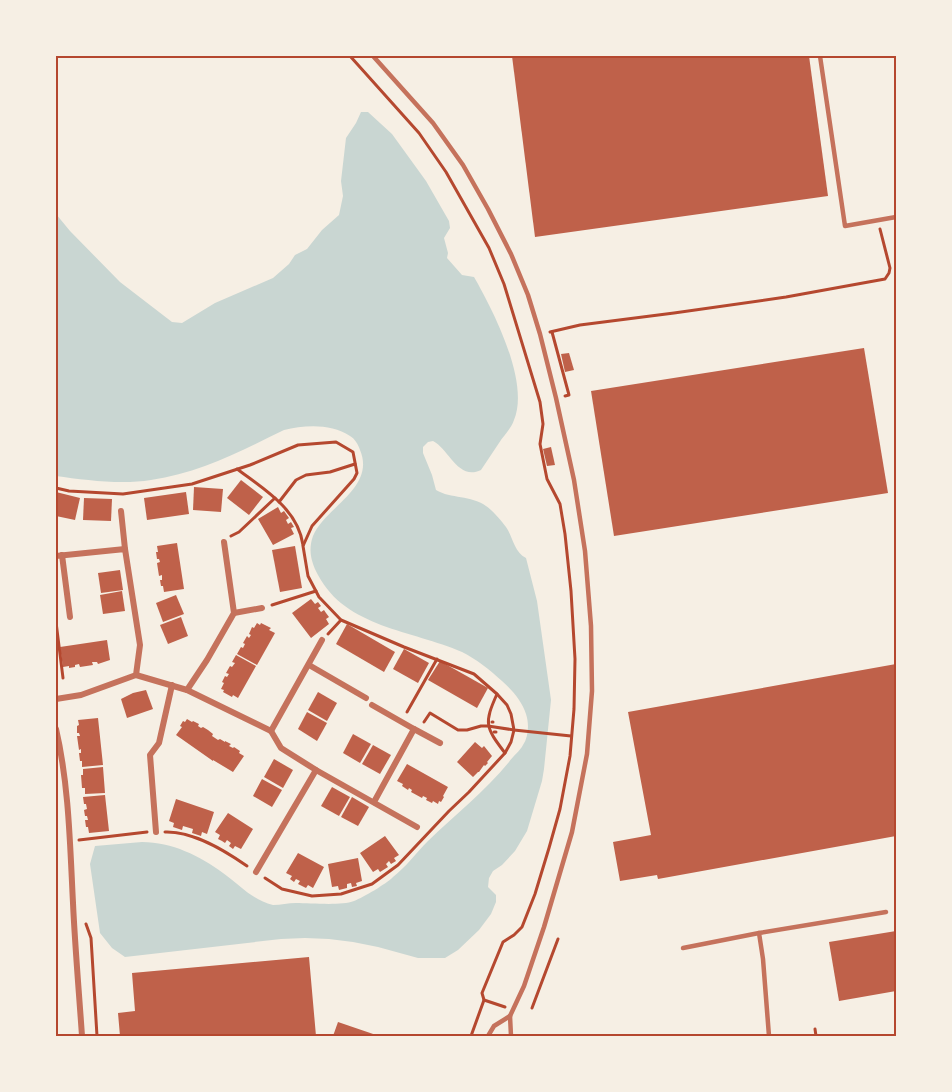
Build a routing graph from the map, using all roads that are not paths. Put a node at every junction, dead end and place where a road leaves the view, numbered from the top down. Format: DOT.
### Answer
graph roads {
  1 [pos="373,56"];
  2 [pos="820,56"];
  3 [pos="897,217"];
  4 [pos="122,511"];
  5 [pos="224,542"];
  6 [pos="124,549"];
  7 [pos="59,555"];
  8 [pos="262,608"];
  9 [pos="234,613"];
  10 [pos="70,616"];
  11 [pos="322,640"];
  12 [pos="309,665"];
  13 [pos="136,675"];
  14 [pos="172,686"];
  15 [pos="187,690"];
  16 [pos="366,698"];
  17 [pos="56,699"];
  18 [pos="372,705"];
  19 [pos="56,729"];
  20 [pos="416,730"];
  21 [pos="271,731"];
  22 [pos="440,743"];
  23 [pos="316,770"];
  24 [pos="374,802"];
  25 [pos="417,827"];
  26 [pos="156,832"];
  27 [pos="256,872"];
  28 [pos="886,912"];
  29 [pos="759,933"];
  30 [pos="683,948"];
  31 [pos="510,1016"];
  32 [pos="82,1036"];
  33 [pos="488,1036"];
  34 [pos="511,1036"];
  35 [pos="769,1036"];
  1 -- 31 [label="lane"];
  2 -- 3 [label="lane"];
  4 -- 6 [label="street"];
  5 -- 9 [label="street"];
  6 -- 7 [label="street"];
  6 -- 13 [label="street"];
  7 -- 10 [label="street"];
  8 -- 9 [label="street"];
  9 -- 15 [label="street"];
  11 -- 12 [label="street"];
  12 -- 16 [label="street"];
  12 -- 21 [label="street"];
  13 -- 14 [label="street"];
  13 -- 17 [label="street"];
  14 -- 15 [label="street"];
  14 -- 26 [label="street"];
  15 -- 21 [label="street"];
  18 -- 20 [label="street"];
  19 -- 32 [label="street"];
  20 -- 22 [label="street"];
  20 -- 24 [label="street"];
  21 -- 23 [label="street"];
  23 -- 24 [label="street"];
  23 -- 27 [label="street"];
  24 -- 25 [label="street"];
  28 -- 29 [label="lane"];
  29 -- 30 [label="lane"];
  29 -- 35 [label="lane"];
  31 -- 33 [label="lane"];
  31 -- 34 [label="lane"];
}
